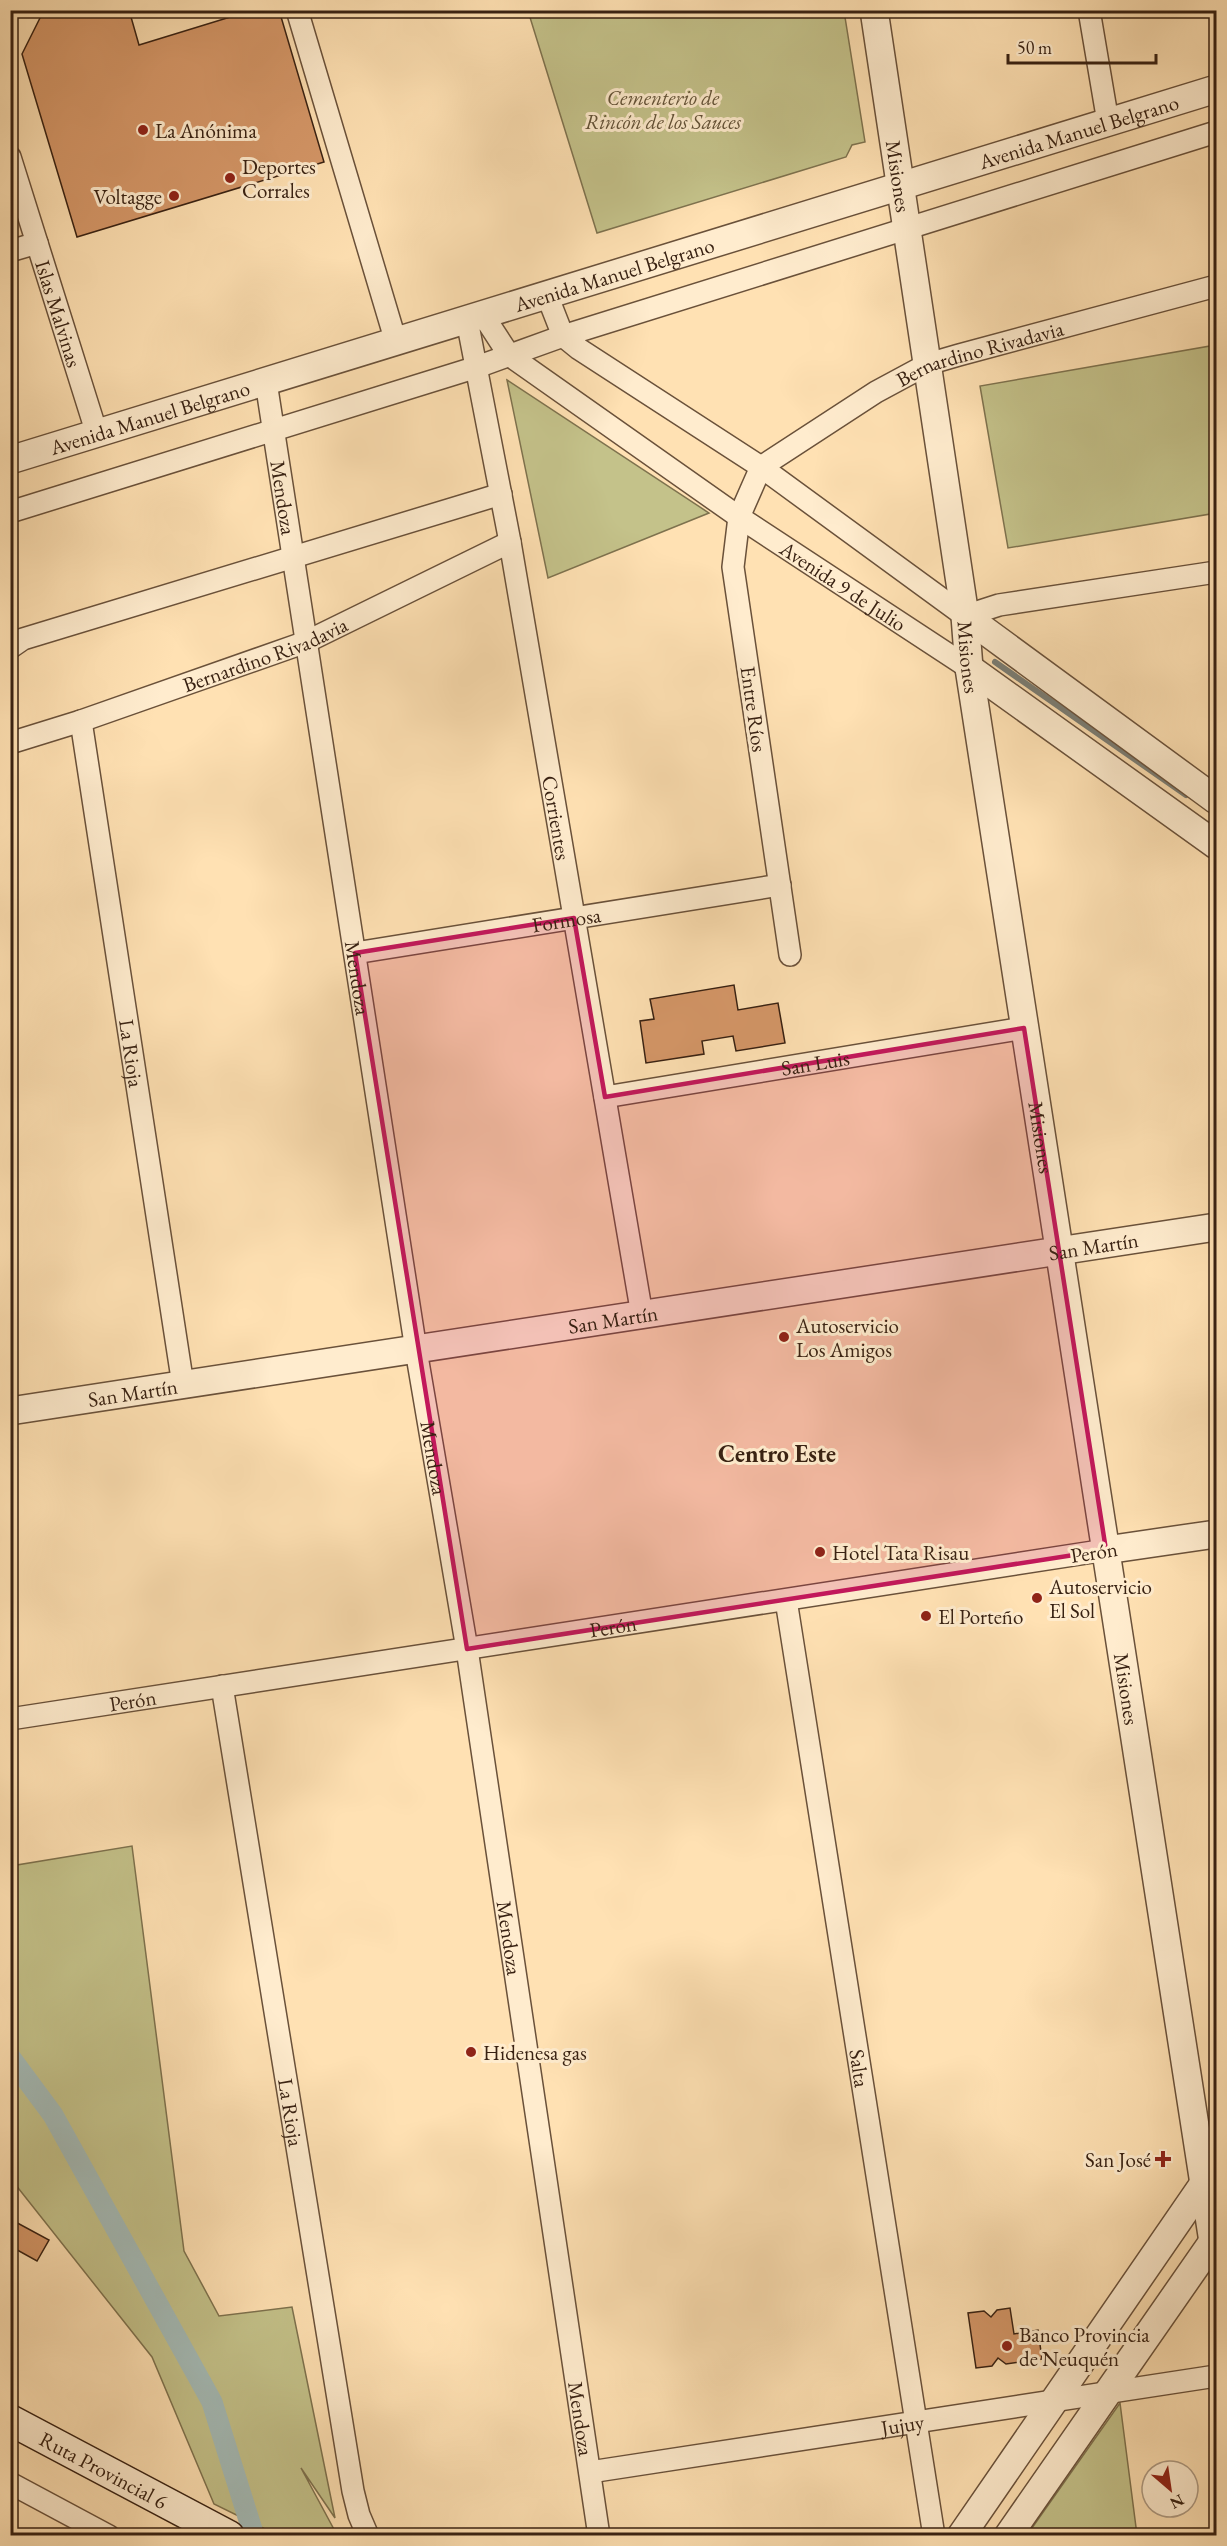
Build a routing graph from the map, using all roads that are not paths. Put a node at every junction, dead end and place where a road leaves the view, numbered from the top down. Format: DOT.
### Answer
graph roads {
  1 [pos="297,10"];
  2 [pos="874,10"];
  3 [pos="1089,10"];
  4 [pos="1216,89"];
  5 [pos="1108,122"];
  6 [pos="1216,132"];
  7 [pos="10,157"];
  8 [pos="901,186"];
  9 [pos="908,228"];
  10 [pos="37,243"];
  11 [pos="10,252"];
  12 [pos="1216,286"];
  13 [pos="548,295"];
  14 [pos="475,318"];
  15 [pos="563,336"];
  16 [pos="396,342"];
  17 [pos="509,355"];
  18 [pos="928,364"];
  19 [pos="477,367"];
  20 [pos="266,382"];
  21 [pos="273,430"];
  22 [pos="97,434"];
  23 [pos="10,460"];
  24 [pos="761,467"];
  25 [pos="501,494"];
  26 [pos="10,512"];
  27 [pos="739,518"];
  28 [pos="510,542"];
  29 [pos="293,557"];
  30 [pos="1216,572"];
  31 [pos="965,616"];
  32 [pos="306,642"];
  33 [pos="10,648"];
  34 [pos="969,668"];
  35 [pos="81,721"];
  36 [pos="10,743"];
  37 [pos="1216,800"];
  38 [pos="1216,845"];
  39 [pos="780,885"];
  40 [pos="574,918"];
  41 [pos="355,953"];
  42 [pos="789,955"];
  43 [pos="1024,1028"];
  44 [pos="605,1097"];
  45 [pos="1216,1227"];
  46 [pos="1059,1251"];
  47 [pos="642,1315"];
  48 [pos="416,1350"];
  49 [pos="183,1385"];
  50 [pos="10,1411"];
  51 [pos="1216,1534"];
  52 [pos="1106,1550"];
  53 [pos="786,1600"];
  54 [pos="467,1649"];
  55 [pos="222,1686"];
  56 [pos="10,1719"];
  57 [pos="1210,2174"];
  58 [pos="1215,2247"];
  59 [pos="1216,2376"];
  60 [pos="1108,2392"];
  61 [pos="1053,2401"];
  62 [pos="10,2420"];
  63 [pos="916,2422"];
  64 [pos="590,2472"];
  65 [pos="10,2482"];
  66 [pos="109,2535"];
  67 [pos="230,2535"];
  68 [pos="368,2535"];
  69 [pos="599,2535"];
  70 [pos="934,2535"];
  71 [pos="961,2535"];
  72 [pos="1008,2535"];
  1 -- 16 [label="street"];
  2 -- 8 [label="street, Misiones"];
  3 -- 5 [label="street"];
  4 -- 5 [label="street, Avenida Manuel Belgrano"];
  5 -- 8 [label="street, Avenida Manuel Belgrano"];
  6 -- 9 [label="street"];
  7 -- 10 [label="street, Islas Malvinas"];
  8 -- 9 [label="street, Misiones"];
  8 -- 13 [label="street, Avenida Manuel Belgrano"];
  9 -- 15 [label="street"];
  9 -- 18 [label="street, Misiones"];
  10 -- 11 [label="street"];
  10 -- 22 [label="street, Islas Malvinas"];
  12 -- 18 [label="street, Bernardino Rivadavia"];
  13 -- 14 [label="street, Avenida Manuel Belgrano"];
  13 -- 15 [label="street"];
  14 -- 16 [label="street, Avenida Manuel Belgrano"];
  14 -- 17 [label="street, Avenida 9 de Julio"];
  14 -- 19 [label="street, Corrientes"];
  15 -- 17 [label="street"];
  15 -- 24 [label="street, Avenida 9 de Julio"];
  16 -- 20 [label="street, Avenida Manuel Belgrano"];
  17 -- 19 [label="street"];
  17 -- 27 [label="street, Avenida 9 de Julio"];
  18 -- 24 [label="street, Bernardino Rivadavia"];
  18 -- 31 [label="street, Misiones"];
  19 -- 21 [label="street"];
  19 -- 25 [label="street, Corrientes"];
  20 -- 21 [label="street, Mendoza"];
  20 -- 22 [label="street, Avenida Manuel Belgrano"];
  21 -- 26 [label="street"];
  21 -- 29 [label="street, Mendoza"];
  22 -- 23 [label="street, Avenida Manuel Belgrano"];
  24 -- 27 [label="street, Entre Ríos"];
  24 -- 31 [label="street, Avenida 9 de Julio"];
  25 -- 28 [label="street, Corrientes"];
  25 -- 29 [label="street"];
  27 -- 34 [label="street, Avenida 9 de Julio"];
  27 -- 39 [label="street, Entre Ríos"];
  28 -- 32 [label="street, Bernardino Rivadavia"];
  28 -- 40 [label="street, Corrientes"];
  29 -- 32 [label="street, Mendoza"];
  29 -- 33 [label="street"];
  30 -- 31 [label="street"];
  31 -- 34 [label="street, Misiones"];
  31 -- 37 [label="street, Avenida 9 de Julio"];
  32 -- 35 [label="street, Bernardino Rivadavia"];
  32 -- 41 [label="street, Mendoza"];
  34 -- 38 [label="street, Avenida 9 de Julio"];
  34 -- 43 [label="street, Misiones"];
  35 -- 36 [label="street, Bernardino Rivadavia"];
  35 -- 49 [label="street, La Rioja"];
  39 -- 40 [label="street, Formosa"];
  39 -- 42 [label="street, Entre Ríos"];
  40 -- 41 [label="street, Formosa"];
  40 -- 44 [label="street, Corrientes"];
  41 -- 48 [label="street, Mendoza"];
  43 -- 44 [label="street, San Luis"];
  43 -- 46 [label="street, Misiones"];
  44 -- 47 [label="street, Corrientes"];
  45 -- 46 [label="street, San Martín"];
  46 -- 47 [label="street, San Martín"];
  46 -- 52 [label="street, Misiones"];
  47 -- 48 [label="street, San Martín"];
  48 -- 49 [label="street, San Martín"];
  48 -- 54 [label="street, Mendoza"];
  49 -- 50 [label="street, San Martín"];
  51 -- 52 [label="street, Perón"];
  52 -- 53 [label="street, Perón"];
  52 -- 57 [label="street, Misiones"];
  53 -- 54 [label="street, Perón"];
  53 -- 63 [label="street, Salta"];
  54 -- 55 [label="street, Perón"];
  54 -- 64 [label="street, Mendoza"];
  55 -- 56 [label="street, Perón"];
  55 -- 68 [label="street, La Rioja"];
  57 -- 58 [label="street, Misiones"];
  57 -- 61 [label="street"];
  58 -- 60 [label="street"];
  59 -- 60 [label="street, Jujuy"];
  60 -- 61 [label="street, Jujuy"];
  60 -- 72 [label="street"];
  61 -- 63 [label="street, Jujuy"];
  61 -- 71 [label="street"];
  62 -- 67 [label="main road, Ruta Provincial 6"];
  63 -- 64 [label="street, Jujuy"];
  63 -- 70 [label="street, Salta"];
  64 -- 69 [label="street, Mendoza"];
  65 -- 66 [label="street"];
}
